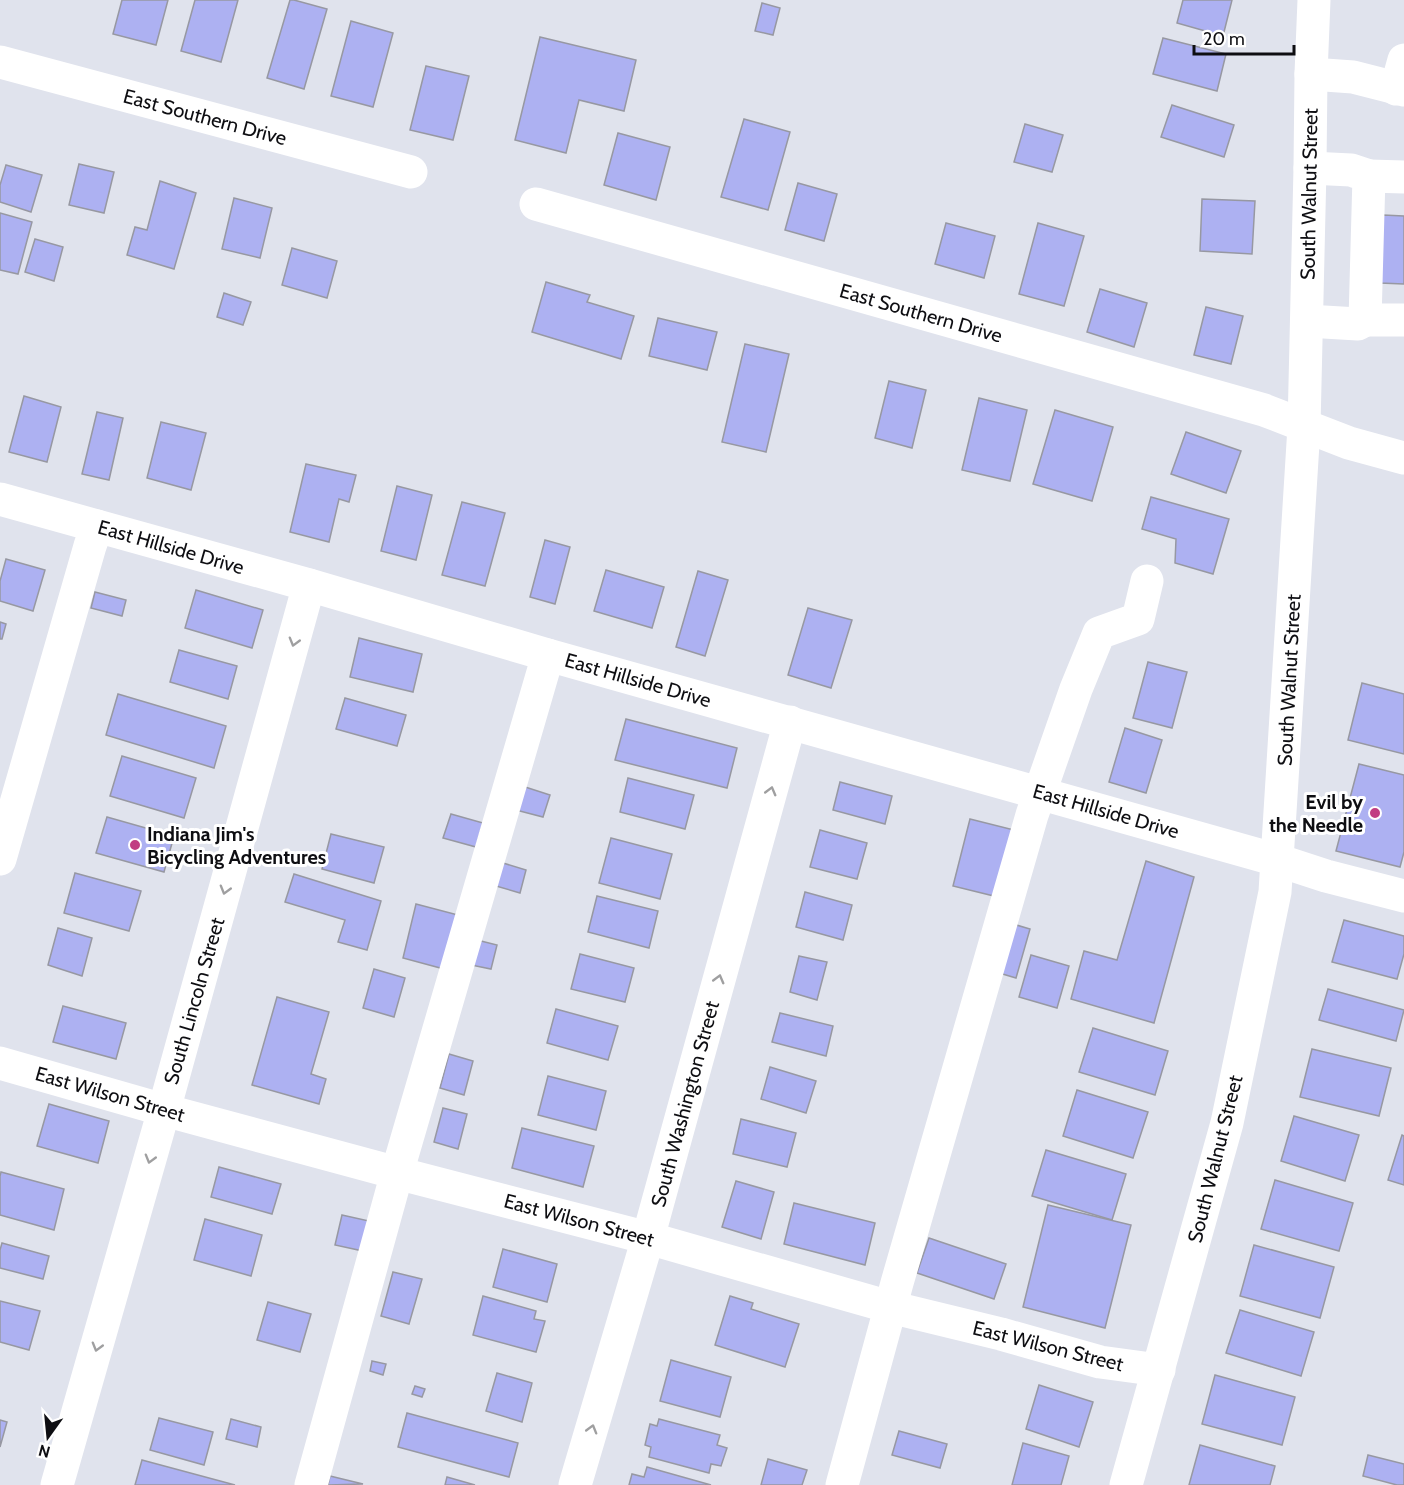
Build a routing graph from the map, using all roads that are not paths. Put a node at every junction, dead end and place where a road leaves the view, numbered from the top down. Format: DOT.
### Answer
graph roads {
  1 [pos="1314,0"];
  2 [pos="0,62"];
  3 [pos="1311,74"];
  4 [pos="1401,80"];
  5 [pos="1310,168"];
  6 [pos="411,172"];
  7 [pos="1369,176"];
  8 [pos="1404,177"];
  9 [pos="536,204"];
  10 [pos="1365,320"];
  11 [pos="1404,320"];
  12 [pos="1307,321"];
  13 [pos="1304,427"];
  14 [pos="1404,458"];
  15 [pos="0,499"];
  16 [pos="97,526"];
  17 [pos="1147,581"];
  18 [pos="309,585"];
  19 [pos="548,655"];
  20 [pos="790,722"];
  21 [pos="1040,792"];
  22 [pos="0,859"];
  23 [pos="1277,860"];
  24 [pos="1404,896"];
  25 [pos="0,1063"];
  26 [pos="164,1110"];
  27 [pos="397,1173"];
  28 [pos="648,1238"];
  29 [pos="891,1307"];
  30 [pos="1159,1370"];
  31 [pos="57,1485"];
  32 [pos="311,1485"];
  33 [pos="575,1485"];
  34 [pos="842,1485"];
  35 [pos="1126,1485"];
  1 -- 3 [label="street, South Walnut Street"];
  2 -- 6 [label="street, East Southern Drive"];
  3 -- 4 [label="street"];
  3 -- 5 [label="street, South Walnut Street"];
  5 -- 7 [label="street"];
  5 -- 12 [label="street, South Walnut Street"];
  7 -- 8 [label="street"];
  7 -- 10 [label="street"];
  9 -- 13 [label="street, East Southern Drive"];
  10 -- 11 [label="street"];
  10 -- 12 [label="street"];
  12 -- 13 [label="street, South Walnut Street"];
  13 -- 14 [label="street, East Southern Drive"];
  13 -- 23 [label="street, South Walnut Street"];
  15 -- 16 [label="street, East Hillside Drive"];
  16 -- 18 [label="street, East Hillside Drive"];
  16 -- 22 [label="street"];
  17 -- 21 [label="street"];
  18 -- 19 [label="street, East Hillside Drive"];
  18 -- 26 [label="street, South Lincoln Street, one-way"];
  19 -- 20 [label="street, East Hillside Drive"];
  19 -- 27 [label="street"];
  20 -- 21 [label="street, East Hillside Drive"];
  28 -- 20 [label="street, South Washington Street, one-way"];
  21 -- 23 [label="street, East Hillside Drive"];
  21 -- 29 [label="street"];
  23 -- 24 [label="street, East Hillside Drive"];
  23 -- 30 [label="street, South Walnut Street"];
  25 -- 26 [label="street, East Wilson Street"];
  26 -- 27 [label="street, East Wilson Street"];
  26 -- 31 [label="street, South Lincoln Street, one-way"];
  27 -- 28 [label="street, East Wilson Street"];
  27 -- 32 [label="street"];
  28 -- 29 [label="street, East Wilson Street"];
  33 -- 28 [label="street, South Washington Street, one-way"];
  29 -- 30 [label="street, East Wilson Street"];
  29 -- 34 [label="street"];
  30 -- 35 [label="street, South Walnut Street"];
}
